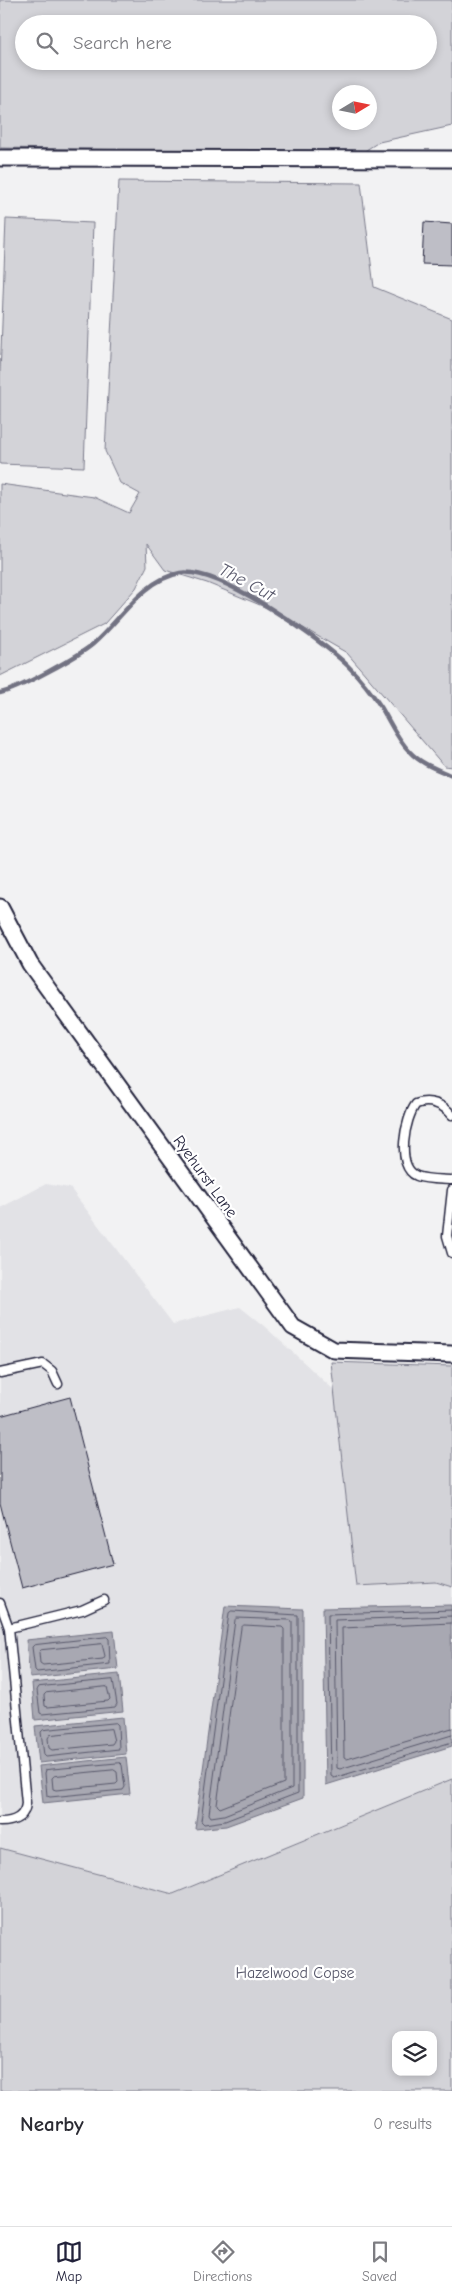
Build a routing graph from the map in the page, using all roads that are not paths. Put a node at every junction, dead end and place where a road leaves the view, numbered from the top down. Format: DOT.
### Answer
graph roads {
  1 [pos="0,158"];
  2 [pos="452,159"];
  3 [pos="0,907"];
  4 [pos="452,1115"];
  5 [pos="452,1180"];
  6 [pos="452,1190"];
  7 [pos="452,1253"];
  8 [pos="452,1350"];
  9 [pos="0,1373"];
  10 [pos="58,1384"];
  11 [pos="104,1600"];
  12 [pos="0,1603"];
  13 [pos="9,1628"];
  14 [pos="0,1822"];
  1 -- 2 [label="street"];
  3 -- 8 [label="street, Ryehurst Lane"];
  4 -- 5 [label="lane"];
  6 -- 7 [label="lane"];
  9 -- 10 [label="lane"];
  11 -- 13 [label="lane"];
  12 -- 13 [label="lane"];
  13 -- 14 [label="lane"];
}
